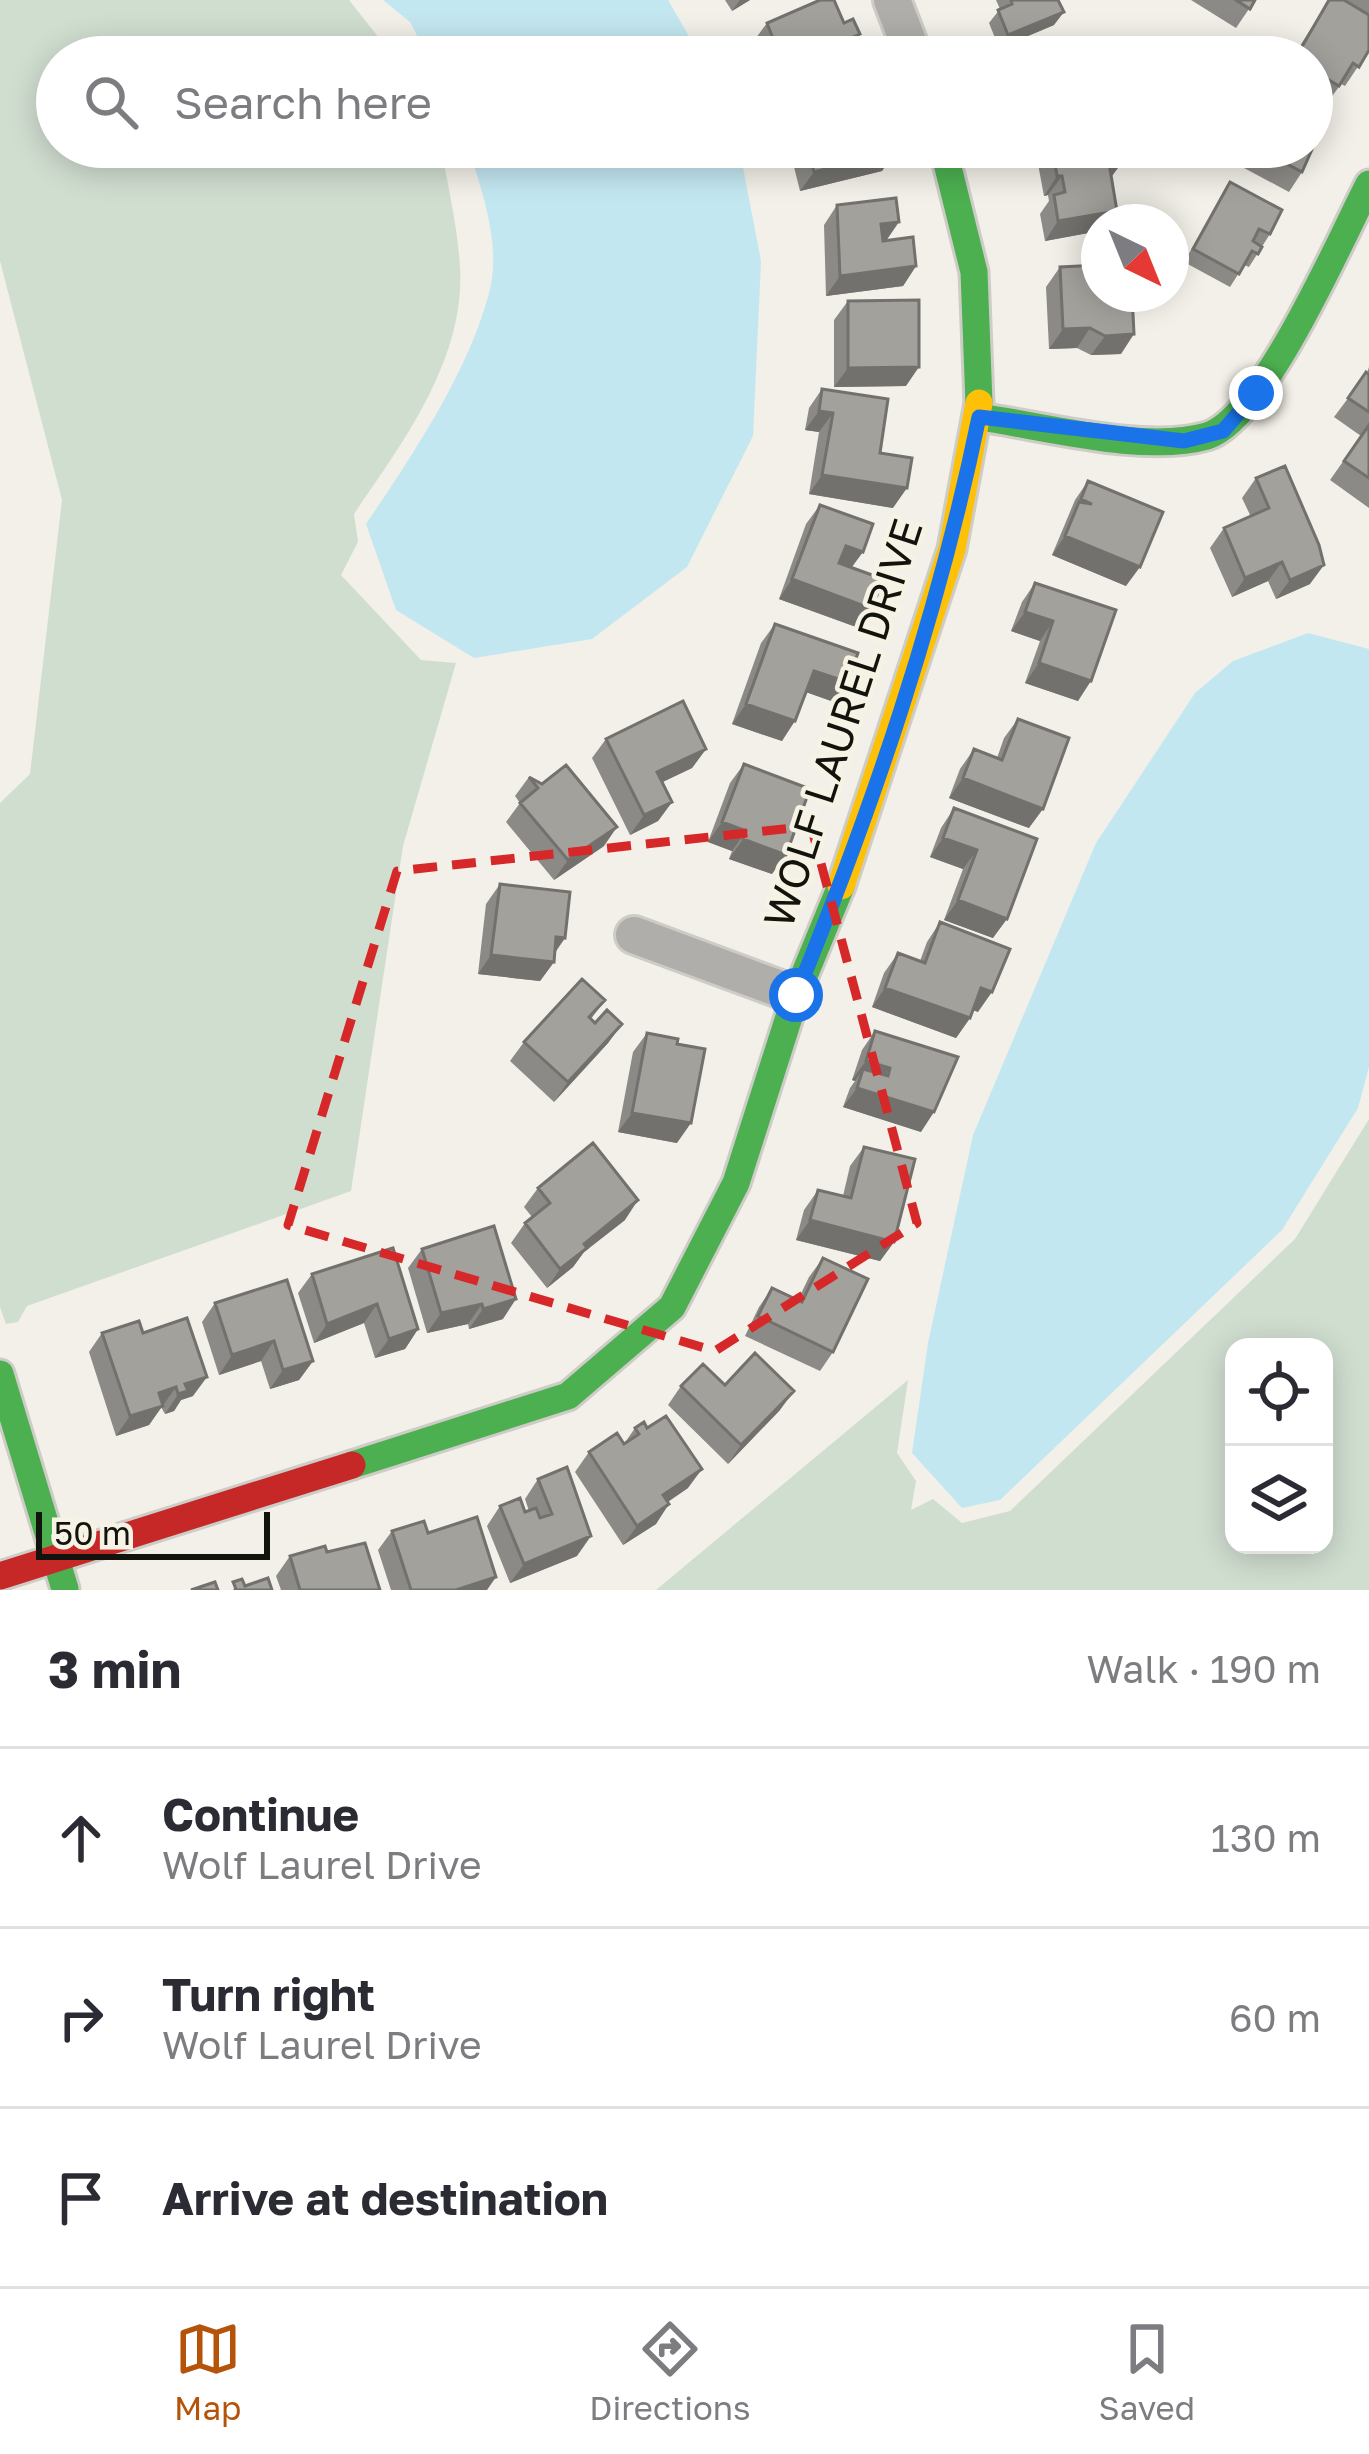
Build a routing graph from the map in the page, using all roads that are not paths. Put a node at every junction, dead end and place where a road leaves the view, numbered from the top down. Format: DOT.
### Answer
graph roads {
  1 [pos="892,0"];
  2 [pos="906,36"];
  3 [pos="948,168"];
  4 [pos="1369,184"];
  5 [pos="979,417"];
  6 [pos="634,935"];
  7 [pos="796,995"];
  8 [pos="0,1374"];
  9 [pos="55,1558"];
  10 [pos="0,1576"];
  11 [pos="65,1590"];
  1 -- 2 [label="street"];
  3 -- 5 [label="street, WOLF LAUREL DRIVE"];
  4 -- 5 [label="street"];
  5 -- 7 [label="street, WOLF LAUREL DRIVE"];
  6 -- 7 [label="street"];
  7 -- 9 [label="street, WOLF LAUREL DRIVE"];
  8 -- 9 [label="street"];
  9 -- 10 [label="street, WOLF LAUREL DRIVE"];
  9 -- 11 [label="street"];
}
